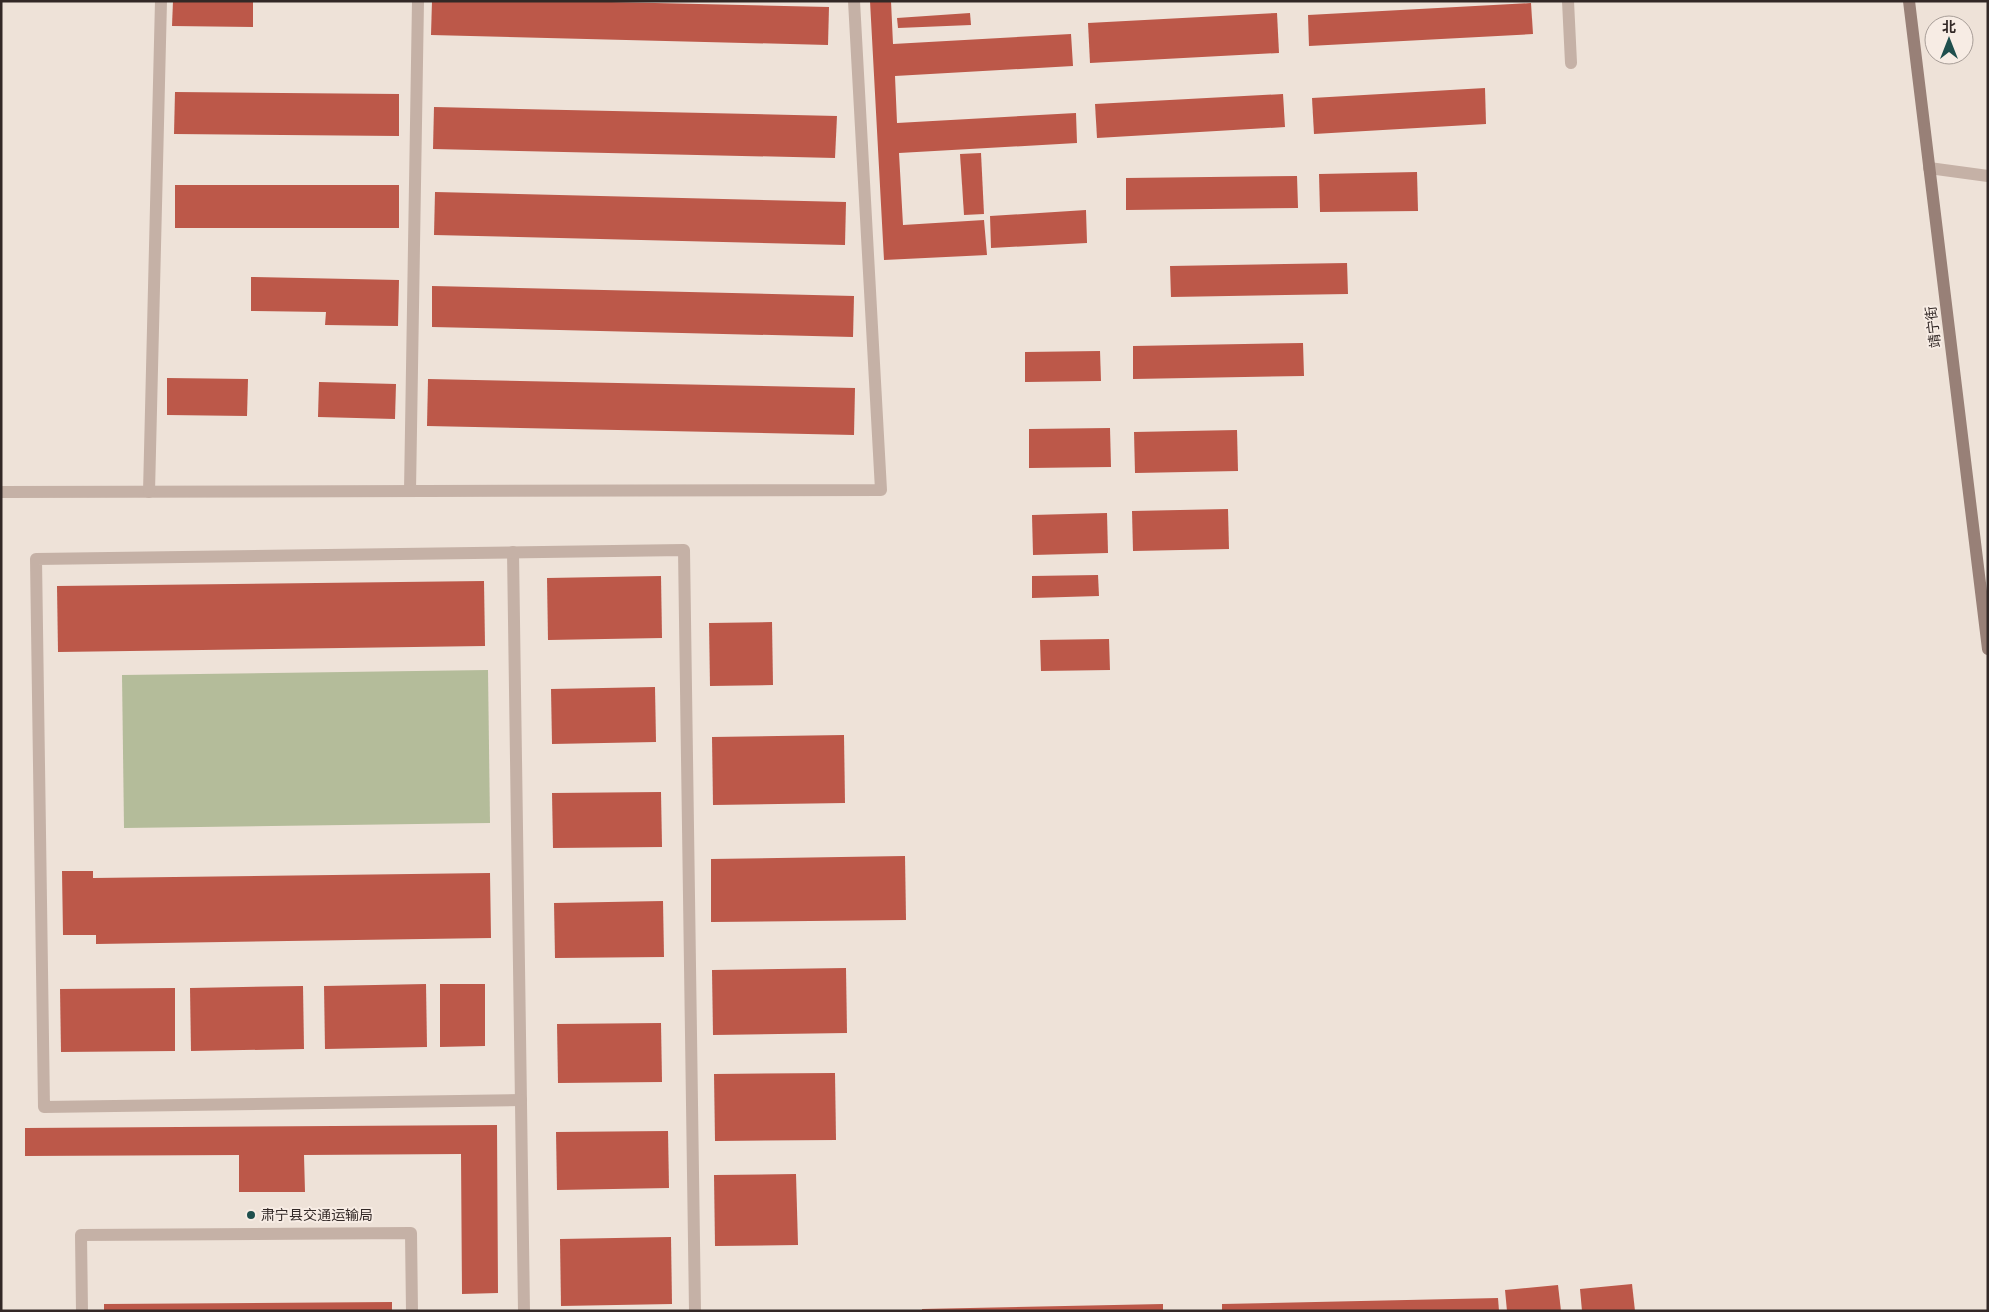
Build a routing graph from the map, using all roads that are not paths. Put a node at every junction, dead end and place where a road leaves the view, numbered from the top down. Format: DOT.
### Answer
graph roads {
  1 [pos="161,1"];
  2 [pos="418,1"];
  3 [pos="854,1"];
  4 [pos="1568,1"];
  5 [pos="1908,1"];
  6 [pos="1571,63"];
  7 [pos="1929,168"];
  8 [pos="1988,176"];
  9 [pos="1,492"];
  10 [pos="149,492"];
  11 [pos="410,492"];
  12 [pos="513,552"];
  13 [pos="1988,649"];
  14 [pos="521,1100"];
  15 [pos="82,1311"];
  16 [pos="412,1311"];
  17 [pos="524,1311"];
  18 [pos="695,1311"];
  1 -- 10 [label="street"];
  2 -- 11 [label="street"];
  3 -- 11 [label="street"];
  4 -- 6 [label="street"];
  5 -- 7 [label="main road, 靖宁街"];
  7 -- 8 [label="street"];
  7 -- 13 [label="main road, 靖宁街"];
  9 -- 10 [label="street"];
  10 -- 11 [label="street"];
  12 -- 14 [label="street"];
  12 -- 14 [label="street"];
  12 -- 18 [label="street"];
  14 -- 17 [label="street"];
  15 -- 16 [label="street"];
}
